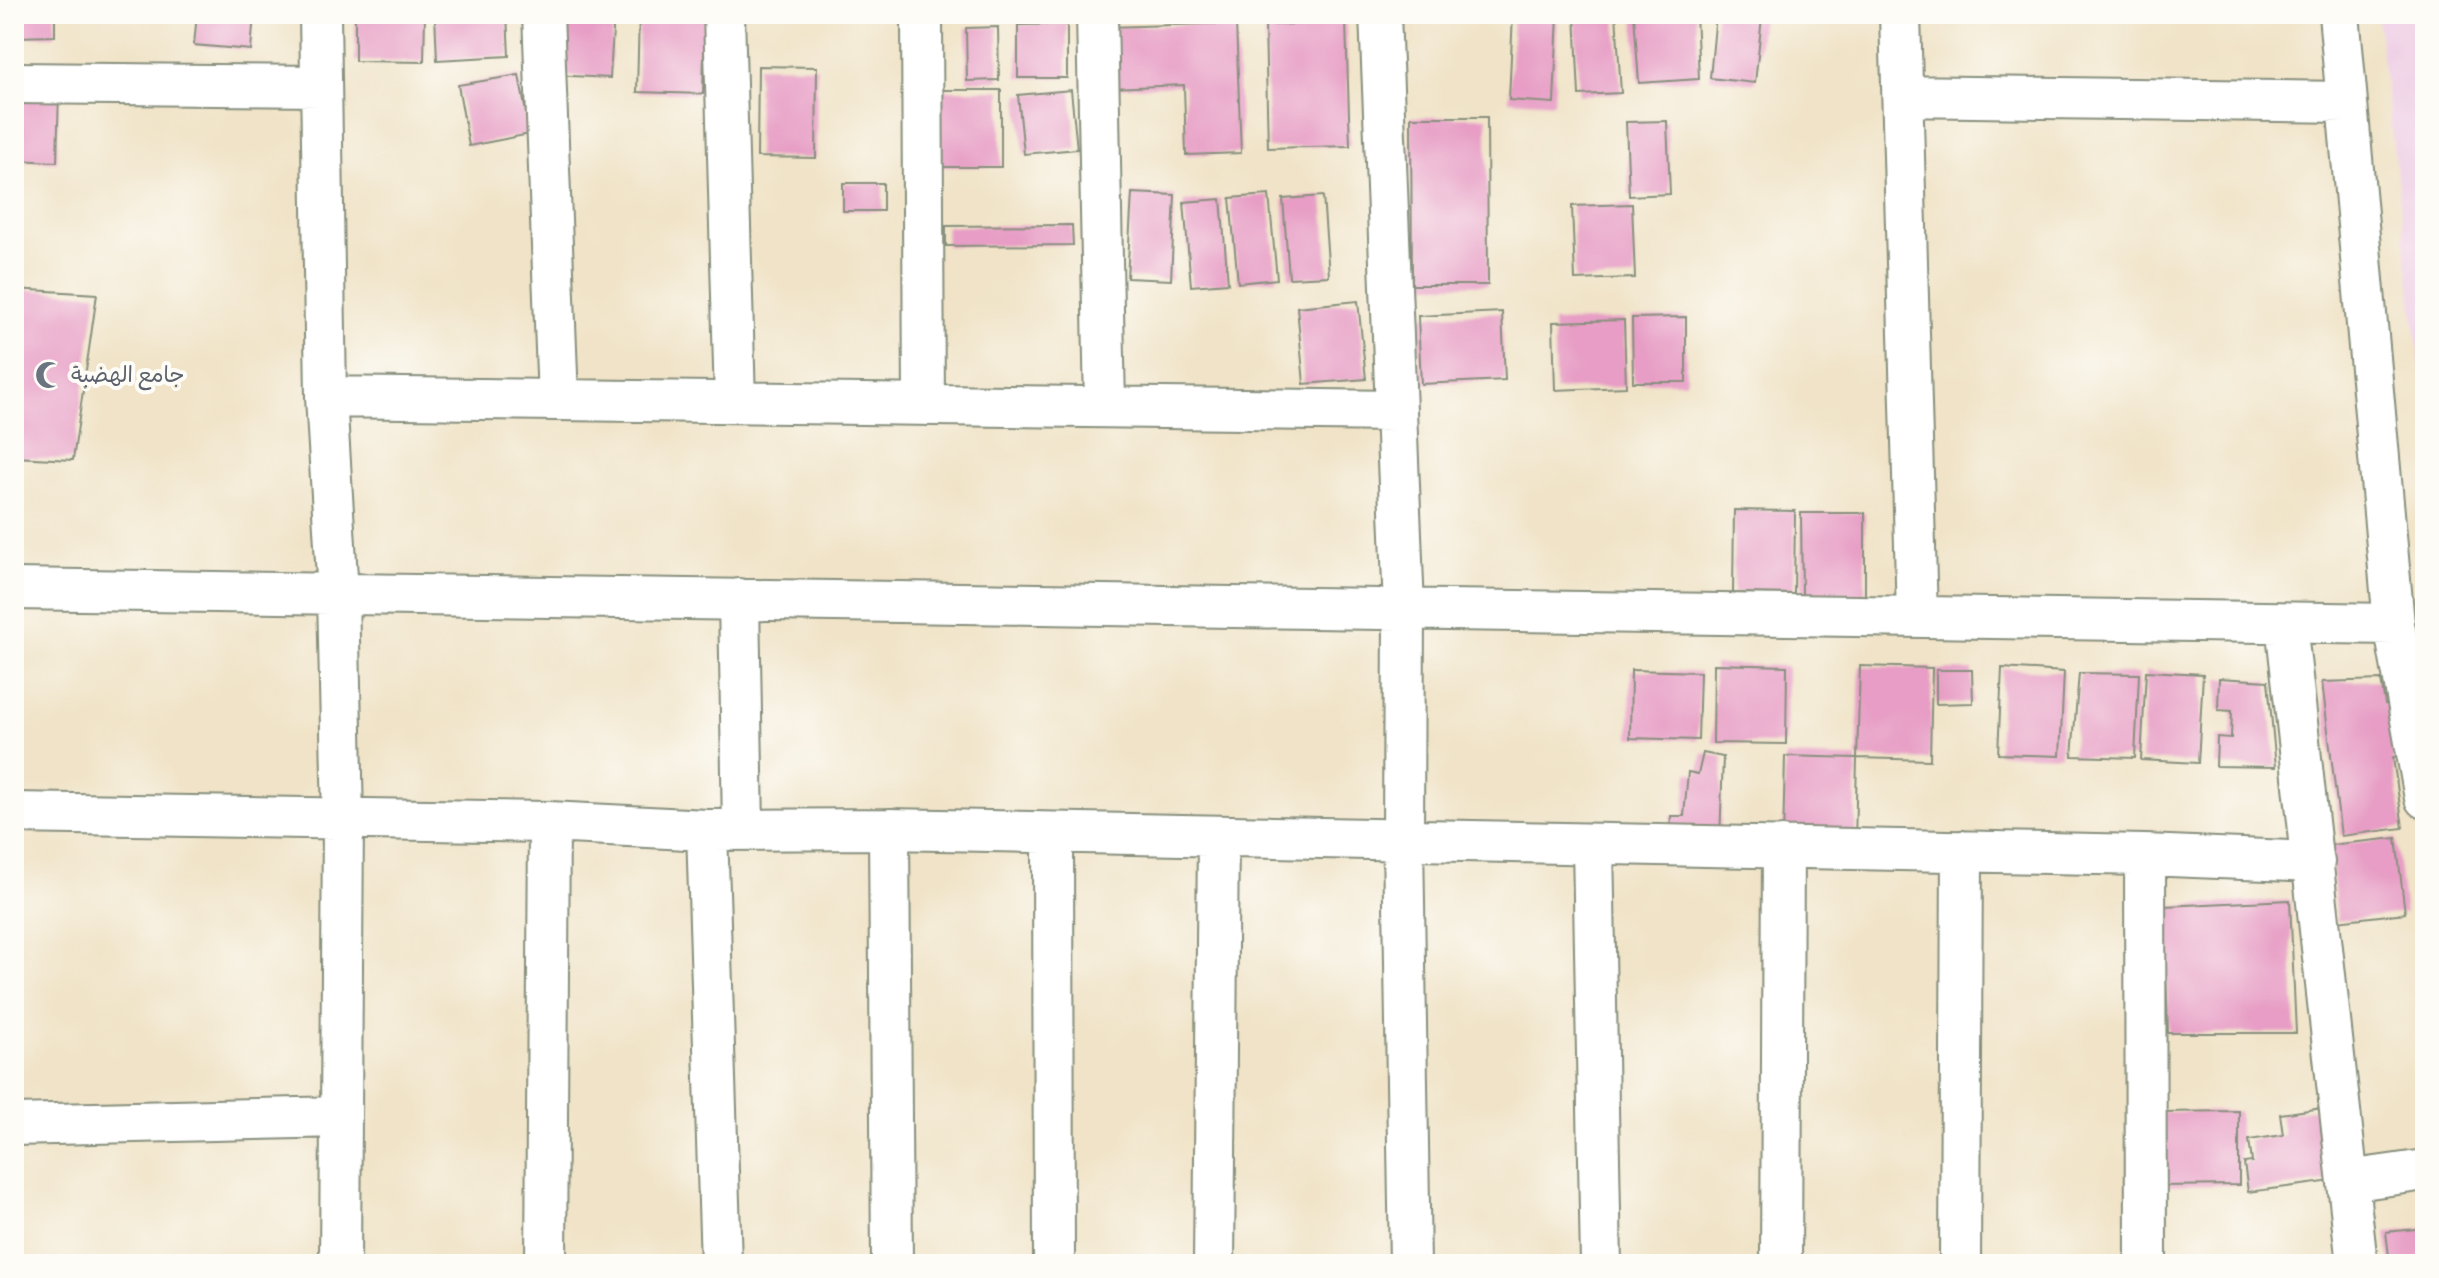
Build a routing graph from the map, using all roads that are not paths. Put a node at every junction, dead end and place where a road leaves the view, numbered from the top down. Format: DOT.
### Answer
graph roads {
  1 [pos="320,14"];
  2 [pos="543,14"];
  3 [pos="724,14"];
  4 [pos="922,14"];
  5 [pos="1097,14"];
  6 [pos="1380,14"];
  7 [pos="1900,14"];
  8 [pos="2339,14"];
  9 [pos="14,83"];
  10 [pos="321,86"];
  11 [pos="1903,96"];
  12 [pos="2346,102"];
  13 [pos="326,397"];
  14 [pos="558,400"];
  15 [pos="735,402"];
  16 [pos="924,405"];
  17 [pos="1105,407"];
  18 [pos="1396,411"];
  19 [pos="14,589"];
  20 [pos="338,594"];
  21 [pos="739,599"];
  22 [pos="1404,609"];
  23 [pos="1917,617"];
  24 [pos="2286,623"];
  25 [pos="2394,624"];
  26 [pos="2425,798"];
  27 [pos="14,813"];
  28 [pos="343,820"];
  29 [pos="549,822"];
  30 [pos="725,829"];
  31 [pos="889,829"];
  32 [pos="1053,835"];
  33 [pos="1218,837"];
  34 [pos="1403,842"];
  35 [pos="1593,845"];
  36 [pos="1783,847"];
  37 [pos="1962,851"];
  38 [pos="2145,855"];
  39 [pos="2314,862"];
  40 [pos="341,1117"];
  41 [pos="14,1125"];
  42 [pos="2425,1170"];
  43 [pos="2348,1181"];
  44 [pos="340,1264"];
  45 [pos="546,1264"];
  46 [pos="721,1264"];
  47 [pos="892,1264"];
  48 [pos="1054,1264"];
  49 [pos="1214,1264"];
  50 [pos="1410,1264"];
  51 [pos="1601,1264"];
  52 [pos="1781,1264"];
  53 [pos="1960,1264"];
  54 [pos="2146,1264"];
  55 [pos="2357,1264"];
  1 -- 10 [label="street"];
  2 -- 14 [label="street"];
  3 -- 15 [label="street"];
  4 -- 16 [label="street"];
  5 -- 17 [label="street"];
  6 -- 18 [label="street"];
  7 -- 11 [label="street"];
  8 -- 12 [label="street"];
  9 -- 10 [label="street"];
  10 -- 13 [label="street"];
  11 -- 12 [label="street"];
  11 -- 23 [label="street"];
  12 -- 25 [label="street"];
  13 -- 14 [label="street"];
  13 -- 20 [label="street"];
  14 -- 15 [label="street"];
  15 -- 16 [label="street"];
  16 -- 17 [label="street"];
  17 -- 18 [label="street"];
  18 -- 22 [label="street"];
  19 -- 20 [label="street"];
  20 -- 21 [label="street"];
  20 -- 28 [label="street"];
  21 -- 22 [label="street"];
  21 -- 30 [label="street"];
  22 -- 23 [label="street"];
  22 -- 34 [label="street"];
  23 -- 24 [label="street"];
  24 -- 25 [label="street"];
  24 -- 39 [label="street"];
  25 -- 26 [label="street"];
  27 -- 28 [label="street"];
  28 -- 29 [label="street"];
  28 -- 40 [label="street"];
  29 -- 30 [label="street"];
  29 -- 45 [label="street"];
  30 -- 31 [label="street"];
  30 -- 46 [label="street"];
  31 -- 32 [label="street"];
  31 -- 47 [label="street"];
  32 -- 33 [label="street"];
  32 -- 48 [label="street"];
  33 -- 34 [label="street"];
  33 -- 49 [label="street"];
  34 -- 35 [label="street"];
  34 -- 50 [label="street"];
  35 -- 36 [label="street"];
  35 -- 51 [label="street"];
  36 -- 37 [label="street"];
  36 -- 52 [label="street"];
  37 -- 38 [label="street"];
  37 -- 53 [label="street"];
  38 -- 39 [label="street"];
  38 -- 54 [label="street"];
  39 -- 43 [label="street"];
  40 -- 41 [label="street"];
  40 -- 44 [label="street"];
  42 -- 43 [label="street"];
  43 -- 55 [label="street"];
}
